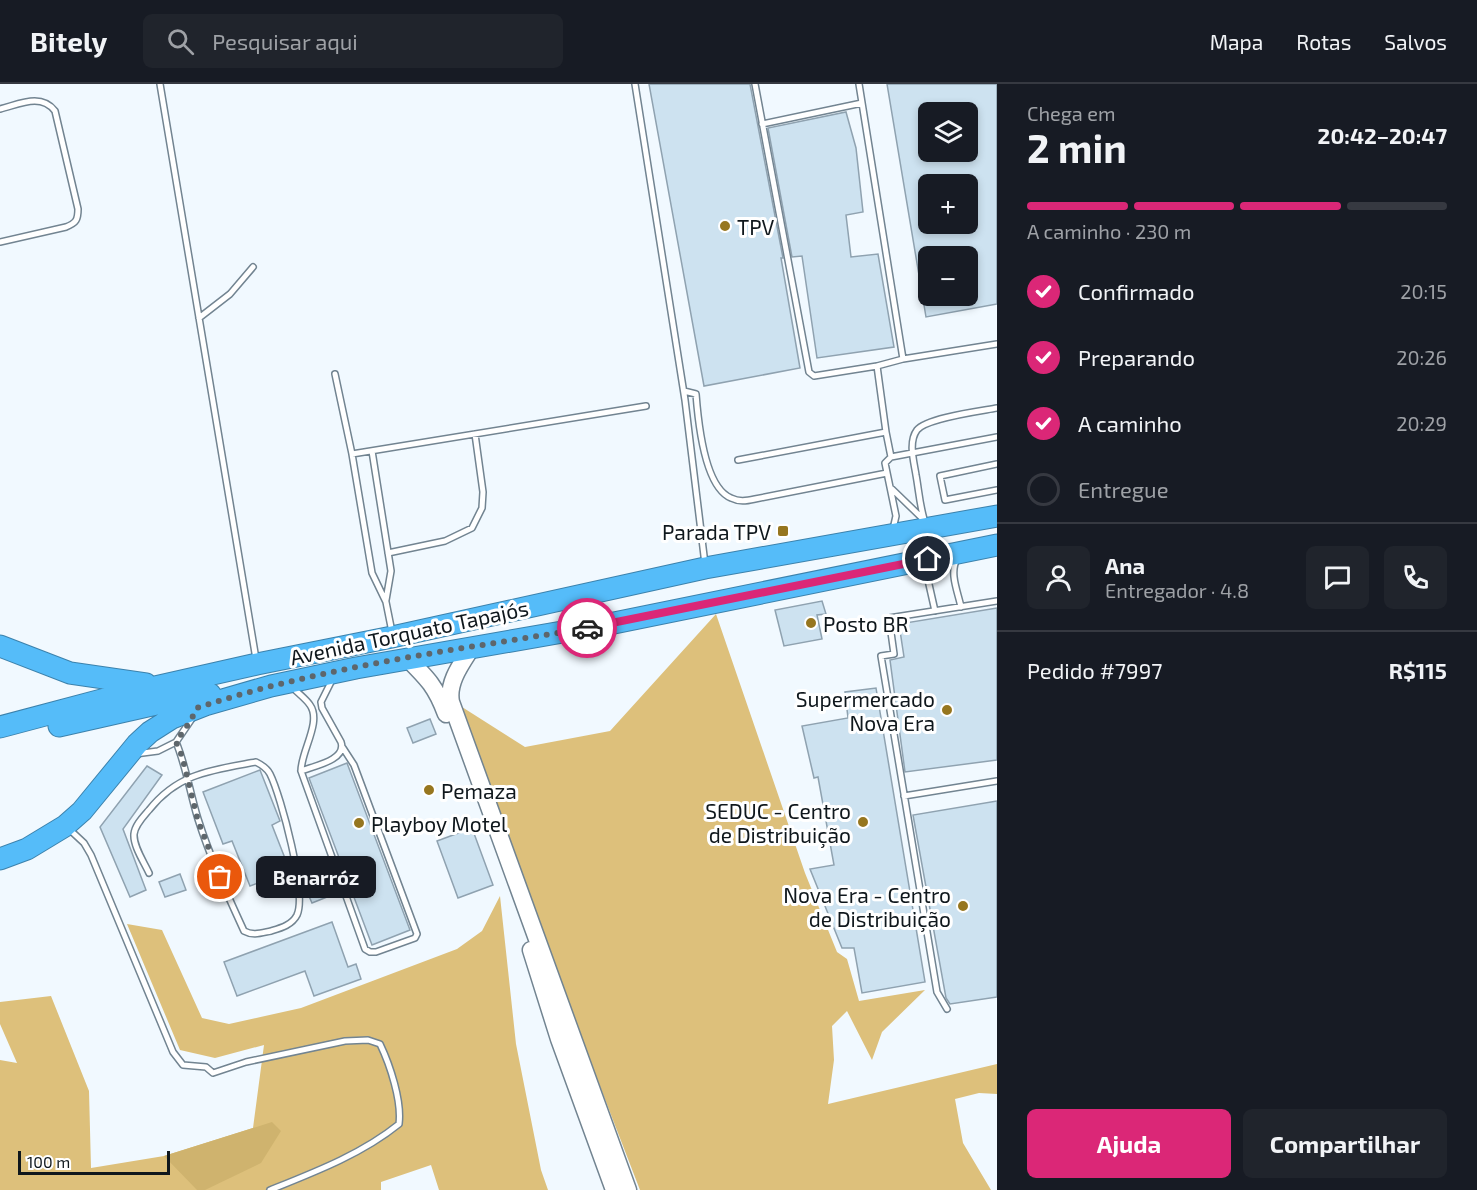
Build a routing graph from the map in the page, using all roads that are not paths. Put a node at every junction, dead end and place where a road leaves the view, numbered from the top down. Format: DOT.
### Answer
graph roads {
  1 [pos="160,84"];
  2 [pos="635,84"];
  3 [pos="755,84"];
  4 [pos="859,84"];
  5 [pos="862,103"];
  6 [pos="0,109"];
  7 [pos="762,124"];
  8 [pos="0,242"];
  9 [pos="253,267"];
  10 [pos="199,318"];
  11 [pos="997,344"];
  12 [pos="903,359"];
  13 [pos="877,366"];
  14 [pos="335,374"];
  15 [pos="684,391"];
  16 [pos="646,406"];
  17 [pos="997,408"];
  18 [pos="886,432"];
  19 [pos="475,434"];
  20 [pos="997,437"];
  21 [pos="372,451"];
  22 [pos="352,454"];
  23 [pos="912,454"];
  24 [pos="891,457"];
  25 [pos="738,460"];
  26 [pos="997,464"];
  27 [pos="887,473"];
  28 [pos="891,488"];
  29 [pos="997,490"];
  30 [pos="997,516"];
  31 [pos="926,524"];
  32 [pos="891,536"];
  33 [pos="997,545"];
  34 [pos="964,552"];
  35 [pos="388,553"];
  36 [pos="910,563"];
  37 [pos="705,568"];
  38 [pos="997,601"];
  39 [pos="386,602"];
  40 [pos="961,607"];
  41 [pos="935,610"];
  42 [pos="392,637"];
  43 [pos="0,646"];
  44 [pos="472,648"];
  45 [pos="408,659"];
  46 [pos="257,664"];
  47 [pos="335,673"];
  48 [pos="279,685"];
  49 [pos="162,686"];
  50 [pos="197,708"];
  51 [pos="0,727"];
  52 [pos="0,740"];
  53 [pos="176,742"];
  54 [pos="343,748"];
  55 [pos="128,755"];
  56 [pos="302,771"];
  57 [pos="187,779"];
  58 [pos="997,782"];
  59 [pos="904,796"];
  60 [pos="65,826"];
  61 [pos="0,859"];
  62 [pos="149,873"];
  63 [pos="947,1009"];
  64 [pos="575,1065"];
  65 [pos="270,1190"];
  66 [pos="614,1190"];
  67 [pos="628,1190"];
  1 -- 10 [label="lane"];
  2 -- 15 [label="lane"];
  3 -- 7 [label="lane"];
  4 -- 5 [label="lane"];
  5 -- 7 [label="lane"];
  5 -- 12 [label="lane"];
  6 -- 8 [label="lane"];
  7 -- 13 [label="lane"];
  9 -- 10 [label="lane"];
  10 -- 46 [label="lane"];
  11 -- 12 [label="lane"];
  12 -- 13 [label="lane"];
  13 -- 18 [label="lane"];
  14 -- 22 [label="lane"];
  15 -- 27 [label="lane"];
  15 -- 37 [label="lane"];
  16 -- 19 [label="lane"];
  17 -- 23 [label="lane"];
  18 -- 24 [label="lane"];
  18 -- 25 [label="lane"];
  19 -- 21 [label="lane"];
  19 -- 35 [label="lane"];
  20 -- 23 [label="lane"];
  21 -- 22 [label="lane"];
  21 -- 35 [label="lane"];
  22 -- 39 [label="lane"];
  23 -- 24 [label="lane"];
  23 -- 31 [label="lane"];
  24 -- 27 [label="lane"];
  26 -- 29 [label="lane"];
  27 -- 28 [label="lane"];
  28 -- 31 [label="lane"];
  28 -- 32 [label="lane"];
  30 -- 31 [label="highway, Avenida Torquato Tapajós"];
  31 -- 32 [label="highway, Avenida Torquato Tapajós"];
  32 -- 37 [label="highway, Avenida Torquato Tapajós"];
  33 -- 34 [label="highway, Avenida Torquato Tapajós"];
  34 -- 36 [label="highway, Avenida Torquato Tapajós"];
  34 -- 40 [label="lane"];
  35 -- 39 [label="lane"];
  36 -- 41 [label="lane"];
  36 -- 44 [label="highway, Avenida Torquato Tapajós"];
  37 -- 42 [label="highway, Avenida Torquato Tapajós"];
  38 -- 40 [label="lane"];
  39 -- 42 [label="lane"];
  40 -- 41 [label="lane"];
  41 -- 59 [label="lane"];
  42 -- 46 [label="highway, Avenida Torquato Tapajós"];
  43 -- 49 [label="highway"];
  44 -- 45 [label="highway, Avenida Torquato Tapajós"];
  44 -- 64 [label="street"];
  45 -- 47 [label="highway, Avenida Torquato Tapajós"];
  45 -- 64 [label="street"];
  46 -- 49 [label="highway, Avenida Torquato Tapajós"];
  47 -- 48 [label="highway, Avenida Torquato Tapajós"];
  47 -- 54 [label="lane"];
  48 -- 50 [label="highway, Avenida Torquato Tapajós"];
  48 -- 52 [label="highway"];
  48 -- 56 [label="lane"];
  49 -- 51 [label="highway, Avenida Torquato Tapajós"];
  50 -- 53 [label="lane"];
  50 -- 55 [label="highway, Avenida Torquato Tapajós"];
  53 -- 55 [label="lane"];
  53 -- 57 [label="lane"];
  54 -- 56 [label="lane"];
  54 -- 56 [label="lane"];
  55 -- 60 [label="highway, Avenida Torquato Tapajós"];
  57 -- 57 [label="lane"];
  57 -- 62 [label="lane"];
  58 -- 59 [label="lane"];
  59 -- 63 [label="lane"];
  60 -- 61 [label="highway, Avenida Torquato Tapajós"];
  60 -- 65 [label="lane"];
  64 -- 66 [label="street"];
  64 -- 67 [label="street"];
}
